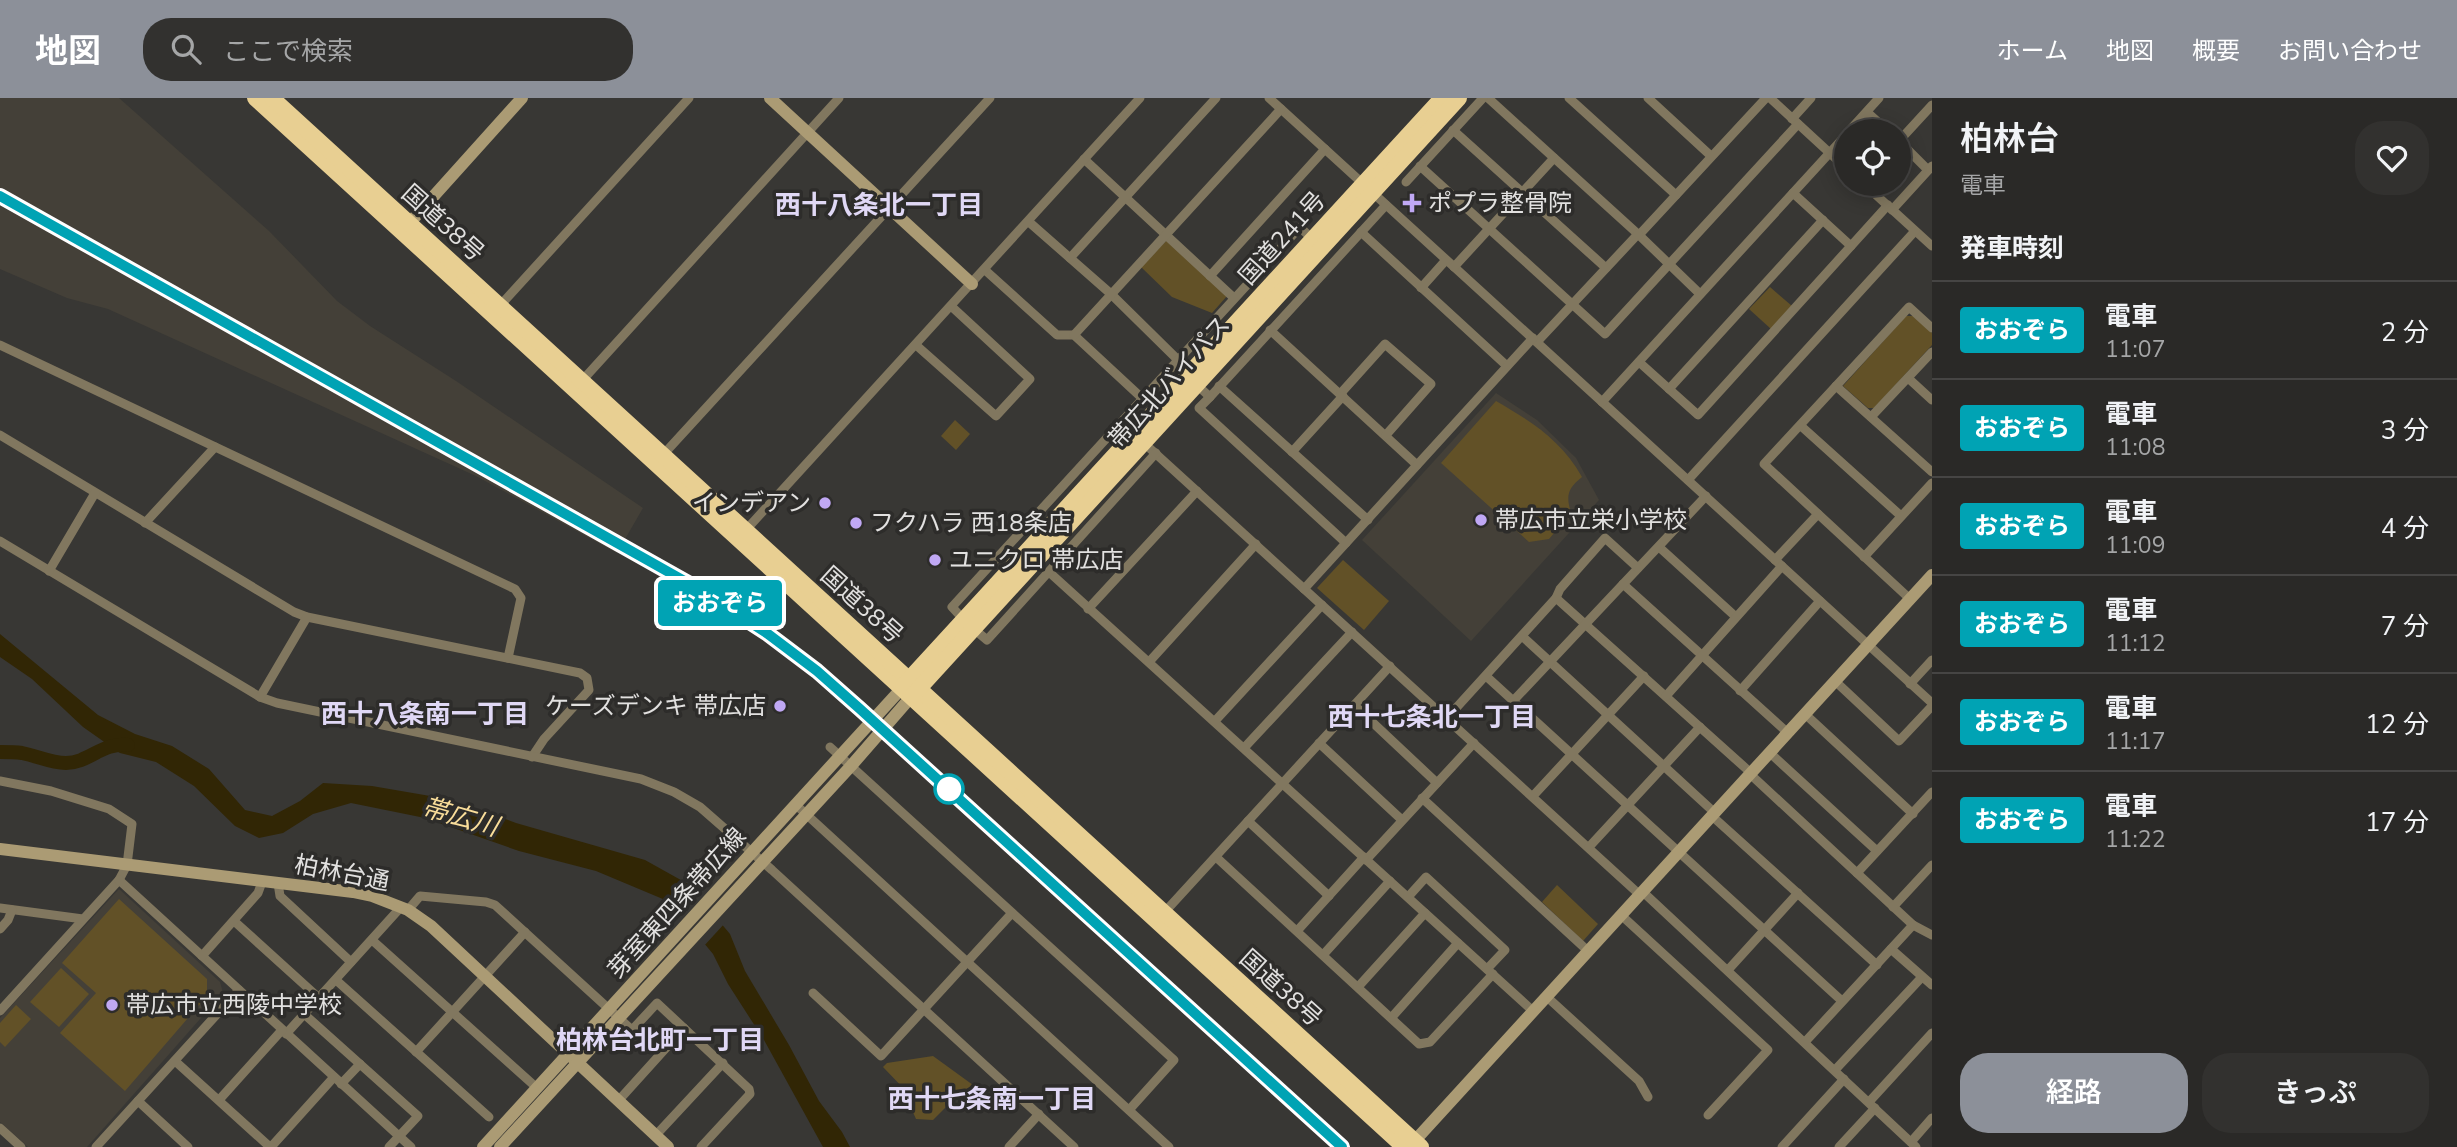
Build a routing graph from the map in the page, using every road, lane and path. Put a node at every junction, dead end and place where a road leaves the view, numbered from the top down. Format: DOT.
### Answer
graph roads {
  1 [pos="255,98"];
  2 [pos="272,98"];
  3 [pos="522,98"];
  4 [pos="689,98"];
  5 [pos="770,98"];
  6 [pos="839,98"];
  7 [pos="989,98"];
  8 [pos="1140,98"];
  9 [pos="1216,98"];
  10 [pos="1269,98"];
  11 [pos="1441,98"];
  12 [pos="1459,98"];
  13 [pos="1485,98"];
  14 [pos="1569,98"];
  15 [pos="1648,98"];
  16 [pos="1768,98"];
  17 [pos="1811,98"];
  18 [pos="1879,98"];
  19 [pos="1932,105"];
  20 [pos="1281,109"];
  21 [pos="1867,112"];
  22 [pos="1861,119"];
  23 [pos="1875,119"];
  24 [pos="1795,121"];
  25 [pos="1911,128"];
  26 [pos="1453,130"];
  27 [pos="808,133"];
  28 [pos="1421,140"];
  29 [pos="1325,149"];
  30 [pos="1834,149"];
  31 [pos="1434,151"];
  32 [pos="1911,151"];
  33 [pos="1830,153"];
  34 [pos="1711,156"];
  35 [pos="1834,157"];
  36 [pos="1554,158"];
  37 [pos="1084,159"];
  38 [pos="1420,166"];
  39 [pos="1930,168"];
  40 [pos="1406,182"];
  41 [pos="1368,188"];
  42 [pos="1522,192"];
  43 [pos="1793,193"];
  44 [pos="1676,195"];
  45 [pos="1125,196"];
  46 [pos="1878,196"];
  47 [pos="1386,205"];
  48 [pos="1890,207"];
  49 [pos="890,209"];
  50 [pos="1823,220"];
  51 [pos="1029,222"];
  52 [pos="405,228"];
  53 [pos="1490,229"];
  54 [pos="1915,231"];
  55 [pos="1361,232"];
  56 [pos="1166,234"];
  57 [pos="1638,234"];
  58 [pos="1312,239"];
  59 [pos="1852,246"];
  60 [pos="1932,246"];
  61 [pos="1070,258"];
  62 [pos="1446,260"];
  63 [pos="1669,264"];
  64 [pos="1454,267"];
  65 [pos="1606,268"];
  66 [pos="985,270"];
  67 [pos="1210,276"];
  68 [pos="972,284"];
  69 [pos="1421,288"];
  70 [pos="1111,294"];
  71 [pos="1700,294"];
  72 [pos="1234,298"];
  73 [pos="1572,304"];
  74 [pos="951,306"];
  75 [pos="496,310"];
  76 [pos="1932,328"];
  77 [pos="1270,330"];
  78 [pos="1074,335"];
  79 [pos="1535,340"];
  80 [pos="0,345"];
  81 [pos="916,345"];
  82 [pos="1932,352"];
  83 [pos="1178,360"];
  84 [pos="1639,362"];
  85 [pos="1507,366"];
  86 [pos="1908,378"];
  87 [pos="578,384"];
  88 [pos="1219,386"];
  89 [pos="1836,386"];
  90 [pos="1669,389"];
  91 [pos="1203,391"];
  92 [pos="1342,394"];
  93 [pos="1143,399"];
  94 [pos="1932,400"];
  95 [pos="1602,402"];
  96 [pos="1871,417"];
  97 [pos="1122,423"];
  98 [pos="1801,426"];
  99 [pos="0,435"];
  100 [pos="1386,435"];
  101 [pos="1145,443"];
  102 [pos="215,447"];
  103 [pos="1292,452"];
  104 [pos="660,459"];
  105 [pos="1418,465"];
  106 [pos="1932,472"];
  107 [pos="1689,480"];
  108 [pos="1932,483"];
  109 [pos="1197,491"];
  110 [pos="96,493"];
  111 [pos="1706,496"];
  112 [pos="1818,514"];
  113 [pos="1901,516"];
  114 [pos="1367,520"];
  115 [pos="145,523"];
  116 [pos="742,535"];
  117 [pos="0,541"];
  118 [pos="1346,543"];
  119 [pos="1256,544"];
  120 [pos="1658,547"];
  121 [pos="1864,556"];
  122 [pos="1779,563"];
  123 [pos="1638,568"];
  124 [pos="49,570"];
  125 [pos="1049,572"];
  126 [pos="1932,575"];
  127 [pos="1623,584"];
  128 [pos="1304,589"];
  129 [pos="1556,598"];
  130 [pos="1910,599"];
  131 [pos="1820,601"];
  132 [pos="1322,605"];
  133 [pos="1088,608"];
  134 [pos="307,617"];
  135 [pos="1736,617"];
  136 [pos="1585,623"];
  137 [pos="969,624"];
  138 [pos="1352,632"];
  139 [pos="1522,636"];
  140 [pos="1868,645"];
  141 [pos="1701,656"];
  142 [pos="508,658"];
  143 [pos="1549,660"];
  144 [pos="1932,660"];
  145 [pos="1149,662"];
  146 [pos="1390,666"];
  147 [pos="1486,676"];
  148 [pos="1644,676"];
  149 [pos="1835,681"];
  150 [pos="1910,684"];
  151 [pos="911,688"];
  152 [pos="1740,691"];
  153 [pos="1666,696"];
  154 [pos="260,697"];
  155 [pos="1513,701"];
  156 [pos="1932,704"];
  157 [pos="1354,705"];
  158 [pos="1608,714"];
  159 [pos="1805,714"];
  160 [pos="1447,718"];
  161 [pos="1215,721"];
  162 [pos="1700,727"];
  163 [pos="1788,733"];
  164 [pos="1319,743"];
  165 [pos="1474,743"];
  166 [pos="1244,748"];
  167 [pos="835,751"];
  168 [pos="1770,753"];
  169 [pos="1572,754"];
  170 [pos="532,757"];
  171 [pos="1664,765"];
  172 [pos="851,766"];
  173 [pos="1750,774"];
  174 [pos="0,781"];
  175 [pos="1282,783"];
  176 [pos="1437,783"];
  177 [pos="1932,792"];
  178 [pos="1532,796"];
  179 [pos="1422,799"];
  180 [pos="795,804"];
  181 [pos="1628,804"];
  182 [pos="806,814"];
  183 [pos="1714,814"];
  184 [pos="1913,814"];
  185 [pos="1402,820"];
  186 [pos="1248,821"];
  187 [pos="1589,847"];
  188 [pos="0,849"];
  189 [pos="1877,851"];
  190 [pos="1678,853"];
  191 [pos="757,857"];
  192 [pos="1216,857"];
  193 [pos="1365,858"];
  194 [pos="127,865"];
  195 [pos="1932,865"];
  196 [pos="1857,873"];
  197 [pos="119,880"];
  198 [pos="1390,881"];
  199 [pos="262,882"];
  200 [pos="278,883"];
  201 [pos="732,884"];
  202 [pos="1641,893"];
  203 [pos="1798,894"];
  204 [pos="1329,896"];
  205 [pos="1408,897"];
  206 [pos="1893,907"];
  207 [pos="0,908"];
  208 [pos="404,908"];
  209 [pos="12,910"];
  210 [pos="1012,912"];
  211 [pos="1425,913"];
  212 [pos="1621,915"];
  213 [pos="1160,917"];
  214 [pos="83,919"];
  215 [pos="234,920"];
  216 [pos="1913,925"];
  217 [pos="0,929"];
  218 [pos="1765,930"];
  219 [pos="1297,931"];
  220 [pos="525,932"];
  221 [pos="1932,935"];
  222 [pos="372,940"];
  223 [pos="1458,943"];
  224 [pos="1891,949"];
  225 [pos="1588,951"];
  226 [pos="1323,955"];
  227 [pos="202,956"];
  228 [pos="967,961"];
  229 [pos="351,962"];
  230 [pos="1877,965"];
  231 [pos="1728,970"];
  232 [pos="1490,972"];
  233 [pos="485,975"];
  234 [pos="1922,976"];
  235 [pos="336,980"];
  236 [pos="1932,985"];
  237 [pos="1358,987"];
  238 [pos="239,990"];
  239 [pos="813,993"];
  240 [pos="1546,997"];
  241 [pos="319,998"];
  242 [pos="1842,1002"];
  243 [pos="1,1007"];
  244 [pos="923,1009"];
  245 [pos="453,1011"];
  246 [pos="1533,1011"];
  247 [pos="614,1013"];
  248 [pos="304,1014"];
  249 [pos="1392,1017"];
  250 [pos="684,1028"];
  251 [pos="284,1032"];
  252 [pos="1932,1034"];
  253 [pos="1805,1042"];
  254 [pos="416,1052"];
  255 [pos="573,1058"];
  256 [pos="175,1060"];
  257 [pos="723,1063"];
  258 [pos="360,1064"];
  259 [pos="1835,1070"];
  260 [pos="1844,1079"];
  261 [pos="338,1081"];
  262 [pos="537,1088"];
  263 [pos="1648,1097"];
  264 [pos="219,1100"];
  265 [pos="619,1100"];
  266 [pos="138,1101"];
  267 [pos="1872,1105"];
  268 [pos="1129,1110"];
  269 [pos="1039,1114"];
  270 [pos="1708,1115"];
  271 [pos="489,1117"];
  272 [pos="1932,1118"];
  273 [pos="0,1128"];
  274 [pos="656,1135"];
  275 [pos="399,1136"];
  276 [pos="1914,1144"];
  277 [pos="102,1145"];
  278 [pos="1412,1145"];
  279 [pos="21,1147"];
  280 [pos="188,1147"];
  281 [pos="270,1147"];
  282 [pos="388,1147"];
  283 [pos="411,1147"];
  284 [pos="483,1147"];
  285 [pos="500,1147"];
  286 [pos="668,1147"];
  287 [pos="701,1147"];
  288 [pos="1009,1147"];
  289 [pos="1074,1147"];
  290 [pos="1169,1147"];
  291 [pos="1782,1147"];
  292 [pos="1839,1147"];
  1 -- 52 [label="highway, 国道38号"];
  2 -- 52 [label="highway, 国道38号"];
  3 -- 52 [label="street"];
  4 -- 75 [label="street"];
  5 -- 27 [label="street"];
  6 -- 27 [label="street"];
  7 -- 49 [label="street"];
  8 -- 37 [label="street"];
  9 -- 45 [label="street"];
  10 -- 20 [label="street"];
  11 -- 41 [label="highway, 国道241号"];
  12 -- 28 [label="highway, 帯広北バイパス"];
  13 -- 26 [label="street"];
  13 -- 36 [label="street"];
  14 -- 44 [label="street"];
  15 -- 34 [label="street"];
  16 -- 24 [label="street"];
  16 -- 34 [label="street"];
  17 -- 24 [label="street"];
  18 -- 21 [label="street"];
  19 -- 25 [label="street"];
  20 -- 29 [label="street"];
  20 -- 56 [label="street"];
  21 -- 22 [label="street"];
  21 -- 23 [label="street"];
  24 -- 33 [label="street"];
  24 -- 63 [label="street"];
  26 -- 31 [label="street"];
  26 -- 42 [label="street"];
  27 -- 49 [label="street"];
  27 -- 87 [label="street"];
  28 -- 31 [label="street"];
  28 -- 41 [label="highway, 帯広北バイパス"];
  29 -- 41 [label="street"];
  29 -- 67 [label="street"];
  30 -- 33 [label="street"];
  31 -- 38 [label="street"];
  32 -- 39 [label="street"];
  33 -- 35 [label="street"];
  33 -- 43 [label="street"];
  34 -- 44 [label="street"];
  36 -- 42 [label="street"];
  36 -- 57 [label="street"];
  37 -- 45 [label="street"];
  37 -- 51 [label="street"];
  38 -- 40 [label="street"];
  38 -- 53 [label="street"];
  39 -- 48 [label="street"];
  41 -- 47 [label="street"];
  41 -- 58 [label="highway, 国道241号"];
  41 -- 91 [label="highway, 帯広北バイパス"];
  42 -- 53 [label="street"];
  42 -- 65 [label="street"];
  43 -- 50 [label="street"];
  43 -- 71 [label="street"];
  44 -- 57 [label="street"];
  45 -- 56 [label="street"];
  45 -- 61 [label="street"];
  46 -- 48 [label="street"];
  47 -- 55 [label="street"];
  47 -- 62 [label="street"];
  48 -- 54 [label="street"];
  48 -- 59 [label="street"];
  49 -- 68 [label="street"];
  49 -- 104 [label="street"];
  50 -- 59 [label="street"];
  50 -- 90 [label="street"];
  51 -- 61 [label="street"];
  51 -- 66 [label="street"];
  52 -- 75 [label="highway, 国道38号"];
  53 -- 64 [label="street"];
  53 -- 73 [label="street"];
  54 -- 60 [label="street"];
  54 -- 107 [label="street"];
  55 -- 69 [label="street"];
  55 -- 77 [label="street"];
  56 -- 67 [label="street"];
  56 -- 70 [label="street"];
  57 -- 63 [label="street"];
  57 -- 65 [label="street"];
  58 -- 72 [label="street"];
  58 -- 101 [label="highway, 国道241号"];
  59 -- 90 [label="street"];
  61 -- 70 [label="street"];
  62 -- 64 [label="street"];
  62 -- 69 [label="street"];
  63 -- 71 [label="street"];
  63 -- 73 [label="street"];
  64 -- 79 [label="street"];
  65 -- 73 [label="street"];
  66 -- 68 [label="street"];
  66 -- 78 [label="street"];
  67 -- 72 [label="street"];
  68 -- 74 [label="street"];
  69 -- 85 [label="street"];
  70 -- 78 [label="street"];
  70 -- 83 [label="street"];
  71 -- 84 [label="street"];
  72 -- 83 [label="street"];
  73 -- 79 [label="street"];
  74 -- 81 [label="street"];
  74 -- 81 [label="street"];
  75 -- 87 [label="highway, 国道38号"];
  76 -- 89 [label="street"];
  77 -- 88 [label="street"];
  77 -- 92 [label="street"];
  78 -- 93 [label="street"];
  79 -- 85 [label="street"];
  79 -- 95 [label="street"];
  80 -- 102 [label="street"];
  81 -- 116 [label="street"];
  82 -- 86 [label="street"];
  83 -- 93 [label="street"];
  84 -- 90 [label="street"];
  84 -- 95 [label="street"];
  85 -- 105 [label="street"];
  86 -- 94 [label="street"];
  86 -- 96 [label="street"];
  87 -- 104 [label="highway, 国道38号"];
  88 -- 91 [label="street"];
  88 -- 103 [label="street"];
  89 -- 96 [label="street"];
  89 -- 98 [label="street"];
  91 -- 101 [label="highway, 帯広北バイパス"];
  91 -- 118 [label="street"];
  92 -- 100 [label="street"];
  92 -- 100 [label="street"];
  92 -- 103 [label="street"];
  93 -- 97 [label="street"];
  95 -- 107 [label="street"];
  96 -- 106 [label="street"];
  97 -- 101 [label="street"];
  97 -- 137 [label="street"];
  98 -- 112 [label="street"];
  98 -- 113 [label="street"];
  99 -- 110 [label="street"];
  100 -- 105 [label="street"];
  101 -- 109 [label="street"];
  101 -- 125 [label="street"];
  101 -- 137 [label="highway, 国道241号"];
  102 -- 115 [label="street"];
  102 -- 142 [label="street"];
  103 -- 114 [label="street"];
  104 -- 116 [label="highway, 国道38号"];
  105 -- 114 [label="street"];
  107 -- 111 [label="street"];
  108 -- 113 [label="street"];
  109 -- 119 [label="street"];
  109 -- 133 [label="street"];
  110 -- 115 [label="street"];
  110 -- 124 [label="street"];
  111 -- 120 [label="street"];
  111 -- 122 [label="street"];
  112 -- 121 [label="street"];
  112 -- 122 [label="street"];
  113 -- 121 [label="street"];
  114 -- 118 [label="street"];
  115 -- 134 [label="street"];
  116 -- 151 [label="highway, 国道38号"];
  117 -- 124 [label="street"];
  118 -- 128 [label="street"];
  119 -- 128 [label="street"];
  119 -- 145 [label="street"];
  120 -- 123 [label="street"];
  120 -- 135 [label="street"];
  121 -- 130 [label="street"];
  122 -- 131 [label="street"];
  122 -- 135 [label="street"];
  123 -- 127 [label="street"];
  123 -- 129 [label="street"];
  124 -- 154 [label="street"];
  125 -- 133 [label="street"];
  125 -- 137 [label="street"];
  126 -- 130 [label="street"];
  127 -- 136 [label="street"];
  127 -- 141 [label="street"];
  128 -- 132 [label="street"];
  129 -- 136 [label="street"];
  129 -- 139 [label="street"];
  130 -- 140 [label="street"];
  131 -- 140 [label="street"];
  131 -- 152 [label="street"];
  132 -- 138 [label="street"];
  132 -- 161 [label="street"];
  133 -- 145 [label="street"];
  134 -- 142 [label="street"];
  134 -- 154 [label="street"];
  135 -- 141 [label="street"];
  136 -- 143 [label="street"];
  136 -- 148 [label="street"];
  137 -- 151 [label="highway, 国道241号"];
  138 -- 146 [label="street"];
  138 -- 166 [label="street"];
  139 -- 143 [label="street"];
  139 -- 147 [label="street"];
  140 -- 149 [label="street"];
  140 -- 150 [label="street"];
  141 -- 152 [label="street"];
  141 -- 153 [label="street"];
  142 -- 170 [label="street"];
  143 -- 155 [label="street"];
  143 -- 158 [label="street"];
  144 -- 150 [label="street"];
  145 -- 161 [label="street"];
  146 -- 157 [label="street"];
  146 -- 160 [label="street"];
  147 -- 155 [label="street"];
  147 -- 160 [label="street"];
  148 -- 153 [label="street"];
  148 -- 158 [label="street"];
  149 -- 156 [label="street"];
  149 -- 159 [label="street"];
  150 -- 156 [label="street"];
  151 -- 167 [label="street, 芽室東四条帯広線"];
  151 -- 172 [label="street, 芽室東四条帯広線"];
  151 -- 213 [label="highway, 国道38号"];
  152 -- 163 [label="street"];
  153 -- 162 [label="street"];
  154 -- 170 [label="street"];
  155 -- 169 [label="street"];
  157 -- 164 [label="street"];
  157 -- 176 [label="street"];
  158 -- 169 [label="street"];
  158 -- 171 [label="street"];
  159 -- 163 [label="street"];
  159 -- 184 [label="street"];
  160 -- 165 [label="street"];
  161 -- 166 [label="street"];
  162 -- 171 [label="street"];
  162 -- 173 [label="street"];
  163 -- 168 [label="street"];
  164 -- 175 [label="street"];
  164 -- 185 [label="street"];
  165 -- 176 [label="street"];
  165 -- 178 [label="street"];
  166 -- 175 [label="street"];
  167 -- 172 [label="street"];
  167 -- 180 [label="street, 芽室東四条帯広線"];
  168 -- 173 [label="street"];
  168 -- 189 [label="street"];
  169 -- 178 [label="street"];
  169 -- 181 [label="street"];
  170 -- 191 [label="street"];
  171 -- 181 [label="street"];
  171 -- 183 [label="street"];
  172 -- 182 [label="street, 芽室東四条帯広線"];
  172 -- 210 [label="street"];
  173 -- 183 [label="street"];
  173 -- 196 [label="street"];
  174 -- 194 [label="street"];
  175 -- 186 [label="street"];
  175 -- 193 [label="street"];
  176 -- 179 [label="street"];
  177 -- 184 [label="street"];
  178 -- 187 [label="street"];
  179 -- 185 [label="street"];
  179 -- 225 [label="street"];
  180 -- 182 [label="street"];
  180 -- 191 [label="street, 芽室東四条帯広線"];
  181 -- 187 [label="street"];
  181 -- 190 [label="street"];
  182 -- 191 [label="street, 芽室東四条帯広線"];
  182 -- 228 [label="street"];
  183 -- 190 [label="street"];
  183 -- 203 [label="street"];
  184 -- 189 [label="street"];
  185 -- 193 [label="street"];
  186 -- 192 [label="street"];
  186 -- 204 [label="street"];
  187 -- 202 [label="street"];
  188 -- 194 [label="street, 柏林台通"];
  189 -- 196 [label="street"];
  190 -- 202 [label="street"];
  190 -- 218 [label="street"];
  191 -- 201 [label="street, 芽室東四条帯広線"];
  191 -- 244 [label="street"];
  192 -- 213 [label="street"];
  192 -- 219 [label="street"];
  193 -- 198 [label="street"];
  193 -- 204 [label="street"];
  194 -- 197 [label="street"];
  194 -- 199 [label="street, 柏林台通"];
  195 -- 206 [label="street"];
  196 -- 206 [label="street"];
  197 -- 214 [label="street"];
  197 -- 227 [label="street"];
  198 -- 205 [label="street"];
  198 -- 226 [label="street"];
  199 -- 200 [label="street, 柏林台通"];
  199 -- 215 [label="street"];
  200 -- 208 [label="street, 柏林台通"];
  200 -- 229 [label="street"];
  201 -- 247 [label="street, 芽室東四条帯広線"];
  201 -- 247 [label="street, 芽室東四条帯広線"];
  202 -- 212 [label="street"];
  202 -- 231 [label="street"];
  203 -- 218 [label="street"];
  203 -- 230 [label="street"];
  204 -- 219 [label="street"];
  205 -- 211 [label="street"];
  205 -- 232 [label="street"];
  206 -- 216 [label="street"];
  207 -- 209 [label="street"];
  208 -- 220 [label="street"];
  208 -- 222 [label="street"];
  208 -- 233 [label="street, 柏林台通"];
  209 -- 214 [label="street"];
  209 -- 217 [label="street"];
  210 -- 228 [label="street"];
  210 -- 268 [label="street"];
  211 -- 223 [label="street"];
  211 -- 237 [label="street"];
  212 -- 225 [label="street"];
  212 -- 270 [label="street"];
  213 -- 278 [label="highway, 国道38号"];
  214 -- 243 [label="street"];
  215 -- 227 [label="street"];
  215 -- 241 [label="street"];
  216 -- 221 [label="street"];
  216 -- 224 [label="street"];
  218 -- 231 [label="street"];
  218 -- 242 [label="street"];
  219 -- 226 [label="street"];
  220 -- 233 [label="street"];
  220 -- 247 [label="street"];
  222 -- 229 [label="street"];
  222 -- 245 [label="street"];
  223 -- 232 [label="street"];
  223 -- 249 [label="street"];
  224 -- 230 [label="street"];
  224 -- 234 [label="street"];
  225 -- 240 [label="street"];
  226 -- 237 [label="street"];
  227 -- 238 [label="street"];
  228 -- 244 [label="street"];
  228 -- 268 [label="street"];
  229 -- 235 [label="street"];
  230 -- 242 [label="street"];
  231 -- 253 [label="street"];
  232 -- 246 [label="street"];
  232 -- 249 [label="street"];
  233 -- 245 [label="street"];
  233 -- 255 [label="street, 柏林台通"];
  234 -- 236 [label="street"];
  234 -- 259 [label="street"];
  235 -- 241 [label="street"];
  235 -- 254 [label="street"];
  237 -- 249 [label="street"];
  238 -- 251 [label="street"];
  238 -- 256 [label="street"];
  239 -- 244 [label="street"];
  240 -- 246 [label="street"];
  240 -- 263 [label="street"];
  241 -- 248 [label="street"];
  242 -- 253 [label="street"];
  244 -- 269 [label="street"];
  245 -- 254 [label="street"];
  245 -- 262 [label="street"];
  246 -- 278 [label="street"];
  247 -- 250 [label="street"];
  247 -- 255 [label="street, 芽室東四条帯広線"];
  248 -- 251 [label="street"];
  248 -- 258 [label="street"];
  250 -- 257 [label="street"];
  250 -- 265 [label="street"];
  251 -- 261 [label="street"];
  251 -- 264 [label="street"];
  252 -- 267 [label="street"];
  253 -- 259 [label="street"];
  254 -- 271 [label="street"];
  255 -- 262 [label="street, 芽室東四条帯広線"];
  255 -- 265 [label="street, 柏林台通"];
  255 -- 285 [label="street, 芽室東四条帯広線"];
  256 -- 264 [label="street"];
  256 -- 266 [label="street"];
  257 -- 274 [label="street"];
  257 -- 287 [label="street"];
  258 -- 261 [label="street"];
  258 -- 275 [label="street"];
  259 -- 260 [label="street"];
  260 -- 267 [label="street"];
  260 -- 291 [label="street"];
  261 -- 275 [label="street"];
  261 -- 281 [label="street"];
  262 -- 284 [label="street, 芽室東四条帯広線"];
  264 -- 281 [label="street"];
  265 -- 274 [label="street, 柏林台通"];
  266 -- 277 [label="street"];
  266 -- 280 [label="street"];
  267 -- 276 [label="street"];
  267 -- 292 [label="street"];
  268 -- 290 [label="street"];
  269 -- 288 [label="street"];
  269 -- 289 [label="street"];
  272 -- 276 [label="street"];
  273 -- 279 [label="street"];
  274 -- 286 [label="street, 柏林台通"];
  275 -- 282 [label="street"];
  275 -- 283 [label="street"];
}
